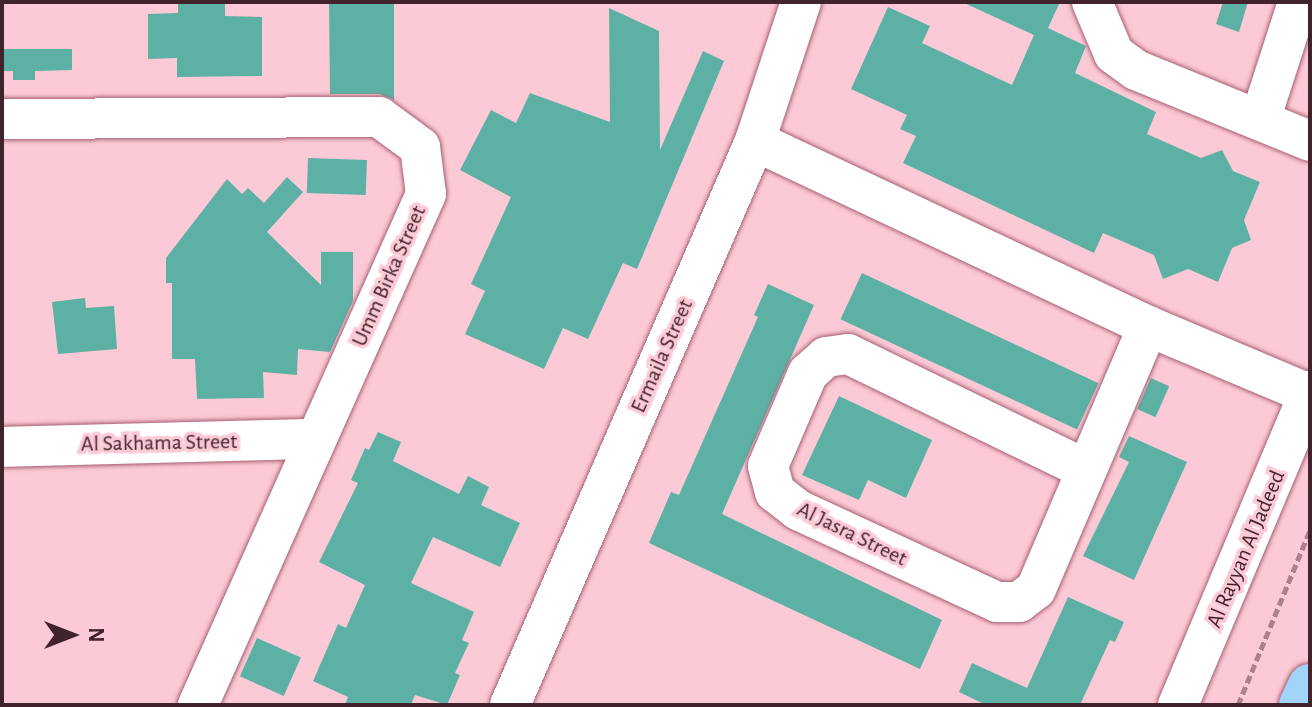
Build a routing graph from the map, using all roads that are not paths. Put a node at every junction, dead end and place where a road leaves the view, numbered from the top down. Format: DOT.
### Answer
graph roads {
  1 [pos="801,2"];
  2 [pos="1092,2"];
  3 [pos="1298,2"];
  4 [pos="2,119"];
  5 [pos="1260,120"];
  6 [pos="755,141"];
  7 [pos="1310,141"];
  8 [pos="1148,326"];
  9 [pos="1309,392"];
  10 [pos="316,439"];
  11 [pos="2,447"];
  12 [pos="1085,469"];
  13 [pos="1310,686"];
  14 [pos="198,705"];
  15 [pos="510,705"];
  16 [pos="1178,705"];
  17 [pos="1301,705"];
  1 -- 6 [label="street, Ermaila Street"];
  2 -- 5 [label="street"];
  3 -- 5 [label="street"];
  4 -- 10 [label="street, Umm Birka Street"];
  5 -- 7 [label="street"];
  6 -- 8 [label="street"];
  6 -- 15 [label="street, Ermaila Street"];
  8 -- 9 [label="street"];
  8 -- 12 [label="street, Al Jasra Street"];
  9 -- 16 [label="street, Al Rayyan Al Jadeed"];
  10 -- 11 [label="street, Al Sakhama Street"];
  10 -- 14 [label="street, Umm Birka Street"];
  12 -- 12 [label="street, Al Jasra Street"];
  13 -- 17 [label="highway"];
}
